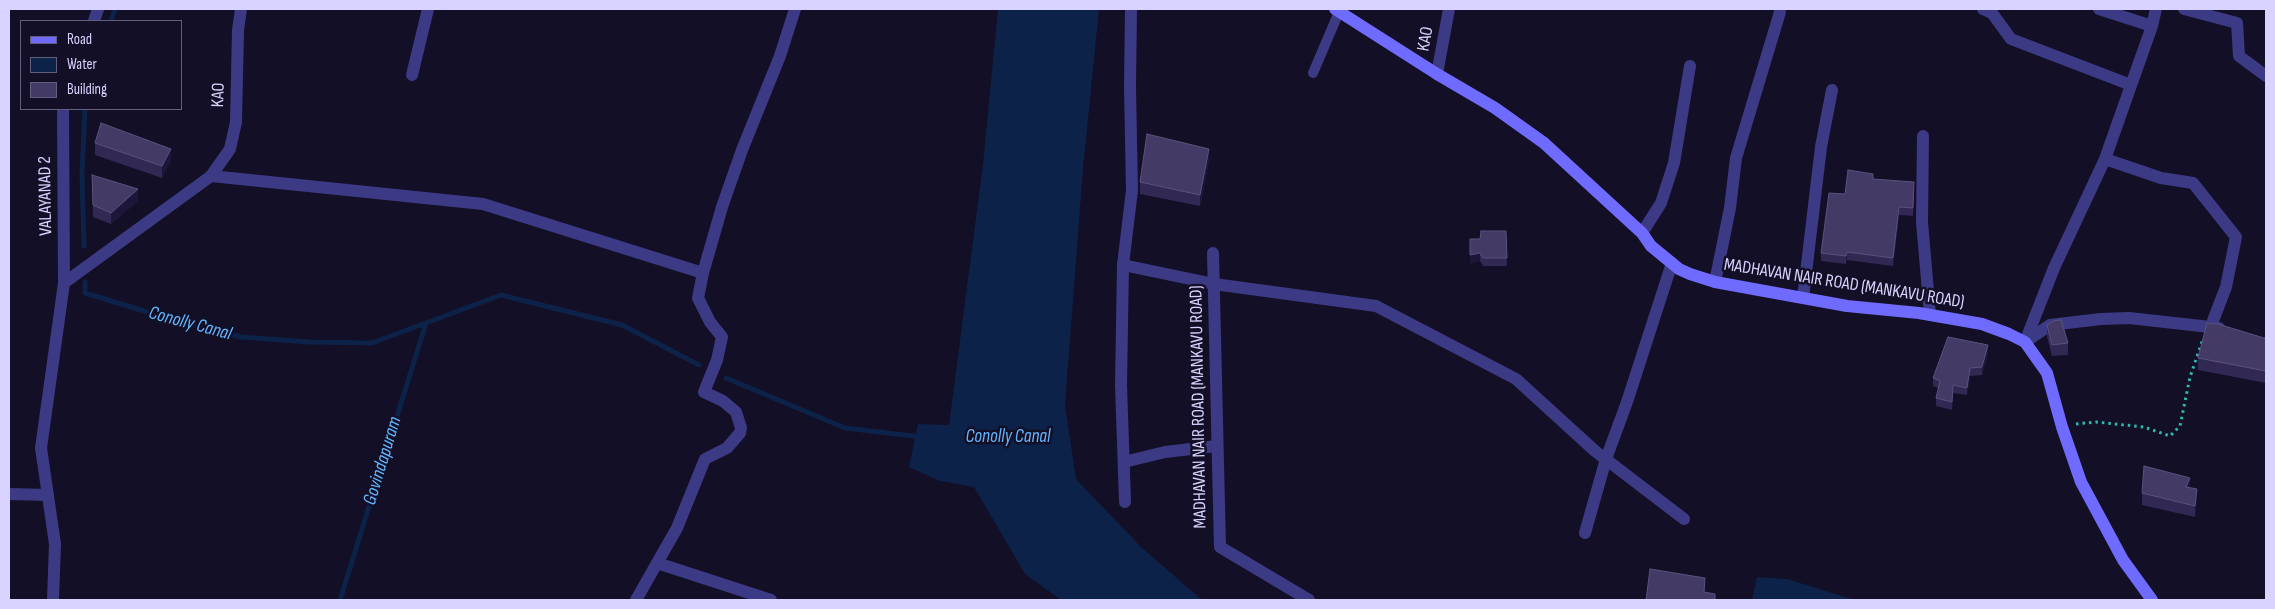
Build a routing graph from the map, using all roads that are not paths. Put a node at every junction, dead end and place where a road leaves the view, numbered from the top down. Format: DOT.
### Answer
graph roads {
  1 [pos="241,9"];
  2 [pos="428,9"];
  3 [pos="795,9"];
  4 [pos="1131,9"];
  5 [pos="1449,9"];
  6 [pos="1983,9"];
  7 [pos="2099,9"];
  8 [pos="2156,9"];
  9 [pos="2184,9"];
  10 [pos="1337,10"];
  11 [pos="1780,12"];
  12 [pos="2152,26"];
  13 [pos="1690,66"];
  14 [pos="1313,73"];
  15 [pos="1438,74"];
  16 [pos="412,75"];
  17 [pos="2266,76"];
  18 [pos="2131,85"];
  19 [pos="1832,90"];
  20 [pos="63,110"];
  21 [pos="1924,136"];
  22 [pos="2105,159"];
  23 [pos="211,176"];
  24 [pos="1642,233"];
  25 [pos="1213,253"];
  26 [pos="1672,263"];
  27 [pos="1123,265"];
  28 [pos="703,273"];
  29 [pos="1715,282"];
  30 [pos="64,283"];
  31 [pos="1214,284"];
  32 [pos="1803,298"];
  33 [pos="1930,315"];
  34 [pos="2209,326"];
  35 [pos="2236,333"];
  36 [pos="2025,342"];
  37 [pos="1217,446"];
  38 [pos="1606,458"];
  39 [pos="1124,462"];
  40 [pos="9,494"];
  41 [pos="48,495"];
  42 [pos="1125,502"];
  43 [pos="1684,519"];
  44 [pos="1585,533"];
  45 [pos="657,563"];
  46 [pos="53,600"];
  47 [pos="636,600"];
  48 [pos="771,600"];
  49 [pos="1309,600"];
  50 [pos="2152,600"];
  1 -- 23 [label="street, KAO"];
  2 -- 16 [label="street"];
  3 -- 28 [label="street"];
  4 -- 27 [label="street"];
  5 -- 15 [label="street, KAO"];
  6 -- 18 [label="street"];
  7 -- 12 [label="street"];
  8 -- 12 [label="street"];
  9 -- 17 [label="street"];
  10 -- 14 [label="lane"];
  10 -- 15 [label="main road, MADHAVAN NAIR ROAD (MANKAVU ROAD)"];
  11 -- 29 [label="street"];
  12 -- 18 [label="street"];
  13 -- 24 [label="street"];
  15 -- 24 [label="main road, MADHAVAN NAIR ROAD (MANKAVU ROAD)"];
  18 -- 22 [label="street"];
  19 -- 32 [label="street"];
  20 -- 30 [label="street, VALAYANAD 2"];
  21 -- 33 [label="street"];
  22 -- 34 [label="street"];
  22 -- 36 [label="street"];
  23 -- 28 [label="street"];
  23 -- 30 [label="street, KAO"];
  24 -- 26 [label="main road, MADHAVAN NAIR ROAD (MANKAVU ROAD)"];
  25 -- 31 [label="street, MADHAVAN NAIR ROAD (MANKAVU ROAD)"];
  26 -- 29 [label="main road, MADHAVAN NAIR ROAD (MANKAVU ROAD)"];
  26 -- 38 [label="street"];
  27 -- 31 [label="street"];
  27 -- 39 [label="street"];
  28 -- 45 [label="street"];
  29 -- 32 [label="main road, MADHAVAN NAIR ROAD (MANKAVU ROAD)"];
  30 -- 41 [label="street, VALAYANAD 2"];
  31 -- 37 [label="street, MADHAVAN NAIR ROAD (MANKAVU ROAD)"];
  31 -- 38 [label="street"];
  32 -- 33 [label="main road, MADHAVAN NAIR ROAD (MANKAVU ROAD)"];
  33 -- 36 [label="main road, MADHAVAN NAIR ROAD (MANKAVU ROAD)"];
  34 -- 35 [label="street"];
  34 -- 36 [label="street"];
  36 -- 50 [label="main road, MADHAVAN NAIR ROAD (MANKAVU ROAD)"];
  37 -- 39 [label="street"];
  37 -- 49 [label="street, MADHAVAN NAIR ROAD (MANKAVU ROAD)"];
  38 -- 43 [label="street"];
  38 -- 44 [label="street"];
  39 -- 42 [label="street"];
  40 -- 41 [label="street"];
  41 -- 46 [label="street, VALAYANAD 2"];
  45 -- 47 [label="street"];
  45 -- 48 [label="street"];
}
